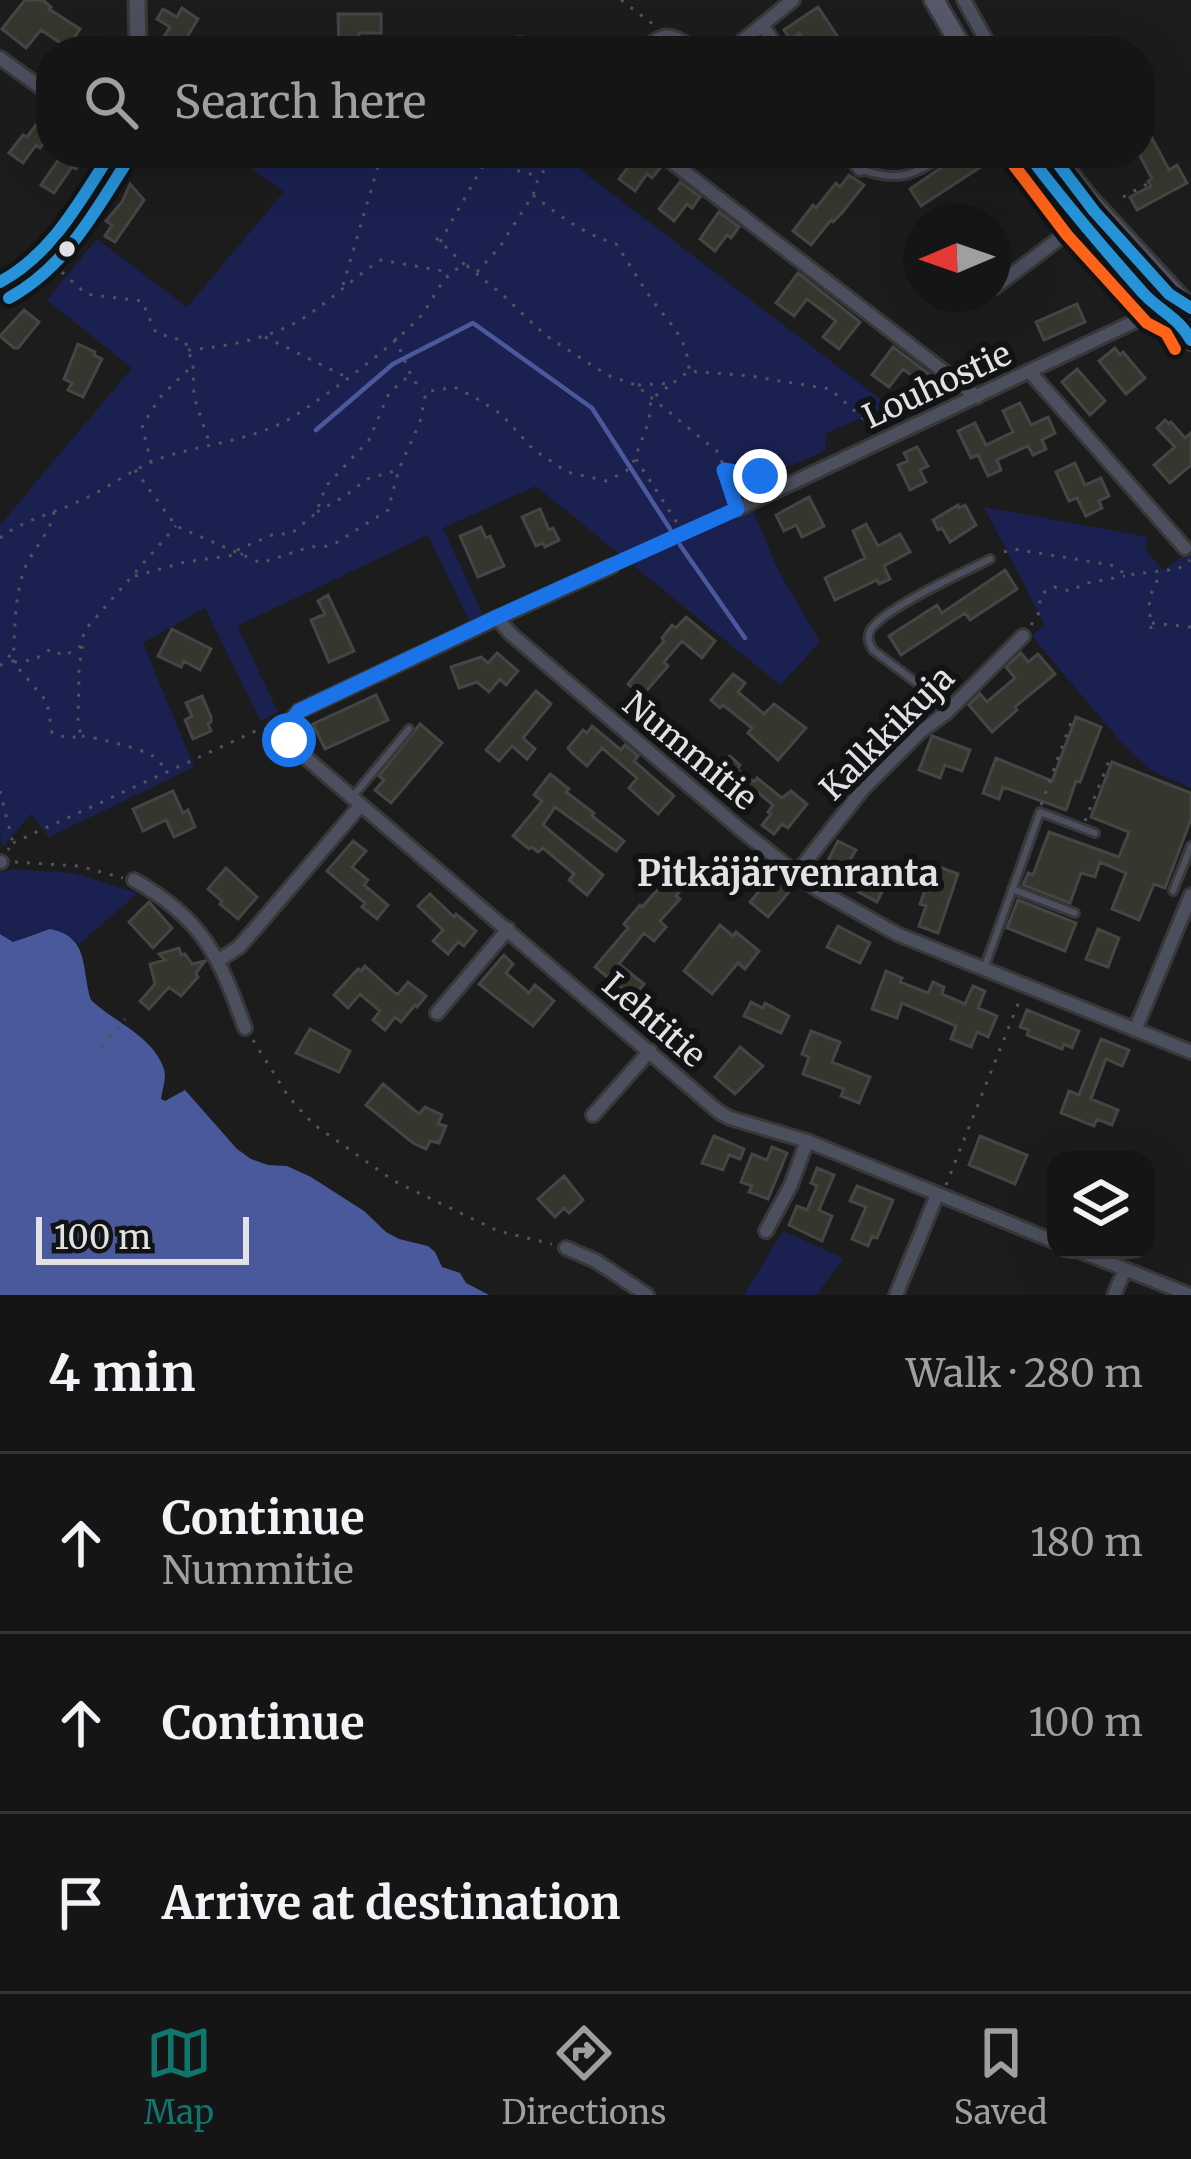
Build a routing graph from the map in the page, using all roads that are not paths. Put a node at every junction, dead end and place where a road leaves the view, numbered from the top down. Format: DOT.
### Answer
graph roads {
  1 [pos="137,0"];
  2 [pos="794,0"];
  3 [pos="934,0"];
  4 [pos="964,0"];
  5 [pos="763,26"];
  6 [pos="138,36"];
  7 [pos="750,36"];
  8 [pos="769,36"];
  9 [pos="955,36"];
  10 [pos="984,36"];
  11 [pos="0,58"];
  12 [pos="36,83"];
  13 [pos="100,168"];
  14 [pos="679,168"];
  15 [pos="920,168"];
  16 [pos="1038,168"];
  17 [pos="1068,168"];
  18 [pos="860,170"];
  19 [pos="1080,223"];
  20 [pos="1011,274"];
  21 [pos="0,282"];
  22 [pos="1189,299"];
  23 [pos="1159,310"];
  24 [pos="1191,340"];
  25 [pos="1029,371"];
  26 [pos="977,397"];
  27 [pos="737,509"];
  28 [pos="1188,554"];
  29 [pos="990,559"];
  30 [pos="611,566"];
  31 [pos="497,617"];
  32 [pos="1023,636"];
  33 [pos="946,713"];
  34 [pos="410,729"];
  35 [pos="356,801"];
  36 [pos="1095,833"];
  37 [pos="1191,846"];
  38 [pos="796,874"];
  39 [pos="134,880"];
  40 [pos="1012,889"];
  41 [pos="1174,891"];
  42 [pos="1191,895"];
  43 [pos="1075,913"];
  44 [pos="508,929"];
  45 [pos="219,960"];
  46 [pos="984,969"];
  47 [pos="436,1012"];
  48 [pos="245,1028"];
  49 [pos="1135,1030"];
  50 [pos="650,1051"];
  51 [pos="1191,1052"];
  52 [pos="593,1114"];
  53 [pos="807,1141"];
  54 [pos="939,1196"];
  55 [pos="766,1231"];
  56 [pos="1047,1238"];
  57 [pos="566,1248"];
  58 [pos="1100,1259"];
  59 [pos="1125,1269"];
  60 [pos="647,1295"];
  61 [pos="896,1295"];
  62 [pos="1114,1295"];
  63 [pos="1190,1295"];
  1 -- 6 [label="street"];
  2 -- 5 [label="street"];
  3 -- 9 [label="main road"];
  4 -- 10 [label="street"];
  5 -- 7 [label="street"];
  5 -- 8 [label="street"];
  11 -- 12 [label="street"];
  13 -- 21 [label="street"];
  14 -- 26 [label="street"];
  15 -- 18 [label="lane"];
  16 -- 19 [label="main road"];
  17 -- 22 [label="street"];
  19 -- 20 [label="street"];
  19 -- 23 [label="main road"];
  23 -- 24 [label="main road"];
  23 -- 25 [label="street, Louhostie"];
  25 -- 26 [label="street, Louhostie"];
  25 -- 28 [label="street"];
  26 -- 27 [label="street, Louhostie"];
  29 -- 33 [label="lane"];
  30 -- 31 [label="street"];
  31 -- 35 [label="street, Lehtitie"];
  31 -- 38 [label="street, Nummitie"];
  32 -- 33 [label="street, Kalkkikuja"];
  33 -- 38 [label="street, Kalkkikuja"];
  34 -- 35 [label="lane"];
  35 -- 44 [label="street, Lehtitie"];
  35 -- 45 [label="street"];
  36 -- 40 [label="lane"];
  37 -- 41 [label="lane"];
  38 -- 46 [label="street, Nummitie"];
  39 -- 45 [label="street"];
  40 -- 43 [label="lane"];
  40 -- 46 [label="lane"];
  42 -- 49 [label="street"];
  44 -- 47 [label="street"];
  44 -- 50 [label="street, Lehtitie"];
  45 -- 48 [label="street"];
  46 -- 49 [label="street, Nummitie"];
  49 -- 51 [label="street, Nummitie"];
  50 -- 52 [label="street"];
  50 -- 53 [label="street, Lehtitie"];
  53 -- 54 [label="street, Lehtitie"];
  53 -- 55 [label="street"];
  54 -- 56 [label="street, Lehtitie"];
  54 -- 61 [label="street"];
  57 -- 60 [label="street"];
  58 -- 59 [label="street"];
  59 -- 62 [label="street"];
  59 -- 63 [label="street"];
}
